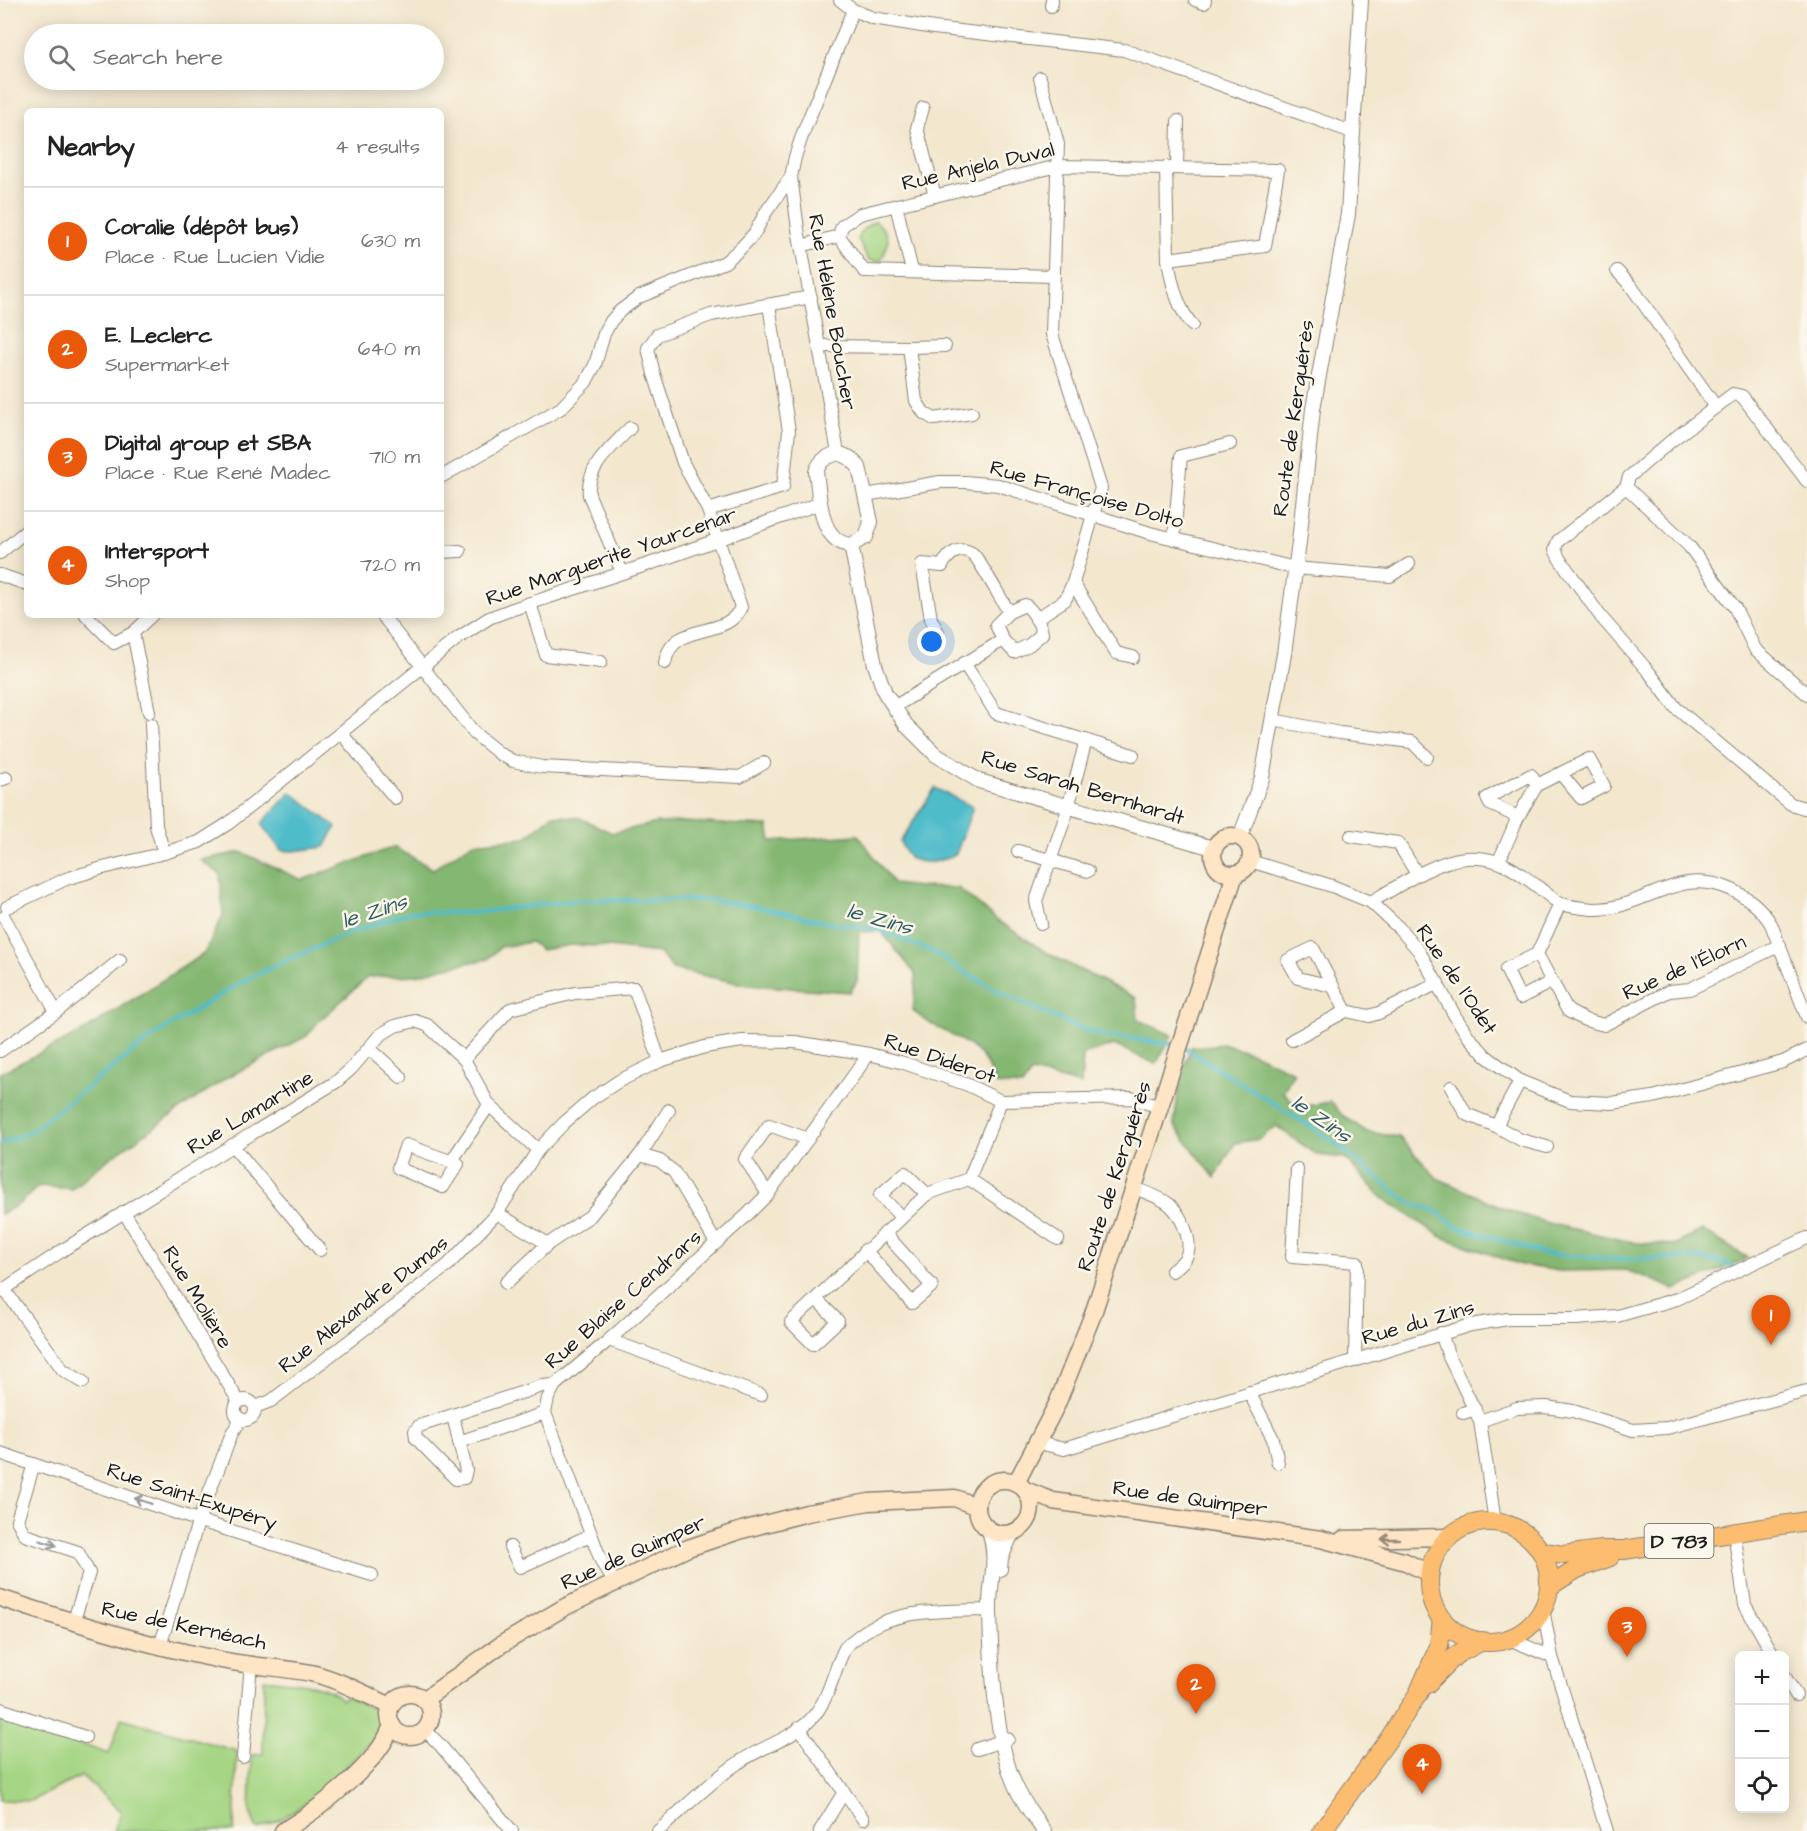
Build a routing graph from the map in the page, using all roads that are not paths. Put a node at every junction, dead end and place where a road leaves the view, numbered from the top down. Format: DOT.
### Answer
graph roads {
  1 [pos="840,0"];
  2 [pos="1195,0"];
  3 [pos="1205,0"];
  4 [pos="1361,0"];
  5 [pos="853,10"];
  6 [pos="1040,78"];
  7 [pos="923,108"];
  8 [pos="1178,121"];
  9 [pos="1352,132"];
  10 [pos="1058,166"];
  11 [pos="1172,167"];
  12 [pos="791,177"];
  13 [pos="935,195"];
  14 [pos="896,205"];
  15 [pos="838,236"];
  16 [pos="801,246"];
  17 [pos="1168,259"];
  18 [pos="912,271"];
  19 [pos="1617,271"];
  20 [pos="1053,276"];
  21 [pos="811,297"];
  22 [pos="770,305"];
  23 [pos="1192,325"];
  24 [pos="819,346"];
  25 [pos="945,346"];
  26 [pos="909,347"];
  27 [pos="1716,407"];
  28 [pos="972,413"];
  29 [pos="630,428"];
  30 [pos="1230,444"];
  31 [pos="838,453"];
  32 [pos="444,475"];
  33 [pos="1807,481"];
  34 [pos="1626,487"];
  35 [pos="866,495"];
  36 [pos="821,504"];
  37 [pos="708,510"];
  38 [pos="1092,514"];
  39 [pos="24,533"];
  40 [pos="718,539"];
  41 [pos="1174,539"];
  42 [pos="851,545"];
  43 [pos="460,550"];
  44 [pos="444,552"];
  45 [pos="0,553"];
  46 [pos="1409,564"];
  47 [pos="1295,568"];
  48 [pos="622,572"];
  49 [pos="0,575"];
  50 [pos="24,583"];
  51 [pos="1073,583"];
  52 [pos="530,603"];
  53 [pos="1009,612"];
  54 [pos="89,618"];
  55 [pos="149,618"];
  56 [pos="384,618"];
  57 [pos="1036,619"];
  58 [pos="938,632"];
  59 [pos="133,633"];
  60 [pos="1003,640"];
  61 [pos="1132,657"];
  62 [pos="601,662"];
  63 [pos="665,663"];
  64 [pos="964,663"];
  65 [pos="422,665"];
  66 [pos="1807,694"];
  67 [pos="894,707"];
  68 [pos="1273,720"];
  69 [pos="341,733"];
  70 [pos="1086,740"];
  71 [pos="1133,755"];
  72 [pos="1427,757"];
  73 [pos="764,763"];
  74 [pos="1561,774"];
  75 [pos="1537,785"];
  76 [pos="395,798"];
  77 [pos="1068,807"];
  78 [pos="1807,807"];
  79 [pos="1518,817"];
  80 [pos="1351,836"];
  81 [pos="1240,837"];
  82 [pos="1213,848"];
  83 [pos="1018,851"];
  84 [pos="164,854"];
  85 [pos="1050,859"];
  86 [pos="1250,861"];
  87 [pos="1500,861"];
  88 [pos="1088,871"];
  89 [pos="1235,874"];
  90 [pos="1418,874"];
  91 [pos="1371,902"];
  92 [pos="1560,904"];
  93 [pos="3,911"];
  94 [pos="1041,924"];
  95 [pos="1780,945"];
  96 [pos="1537,954"];
  97 [pos="120,960"];
  98 [pos="1551,982"];
  99 [pos="1438,984"];
  100 [pos="1332,986"];
  101 [pos="1346,1011"];
  102 [pos="56,1012"];
  103 [pos="1807,1017"];
  104 [pos="1292,1040"];
  105 [pos="742,1041"];
  106 [pos="369,1048"];
  107 [pos="1807,1050"];
  108 [pos="0,1051"];
  109 [pos="869,1054"];
  110 [pos="464,1059"];
  111 [pos="660,1061"];
  112 [pos="400,1077"];
  113 [pos="1520,1081"];
  114 [pos="1451,1087"];
  115 [pos="1001,1101"];
  116 [pos="489,1105"];
  117 [pos="1160,1107"];
  118 [pos="669,1110"];
  119 [pos="1497,1126"];
  120 [pos="808,1139"];
  121 [pos="232,1145"];
  122 [pos="1547,1148"];
  123 [pos="538,1150"];
  124 [pos="640,1155"];
  125 [pos="451,1161"];
  126 [pos="1297,1169"];
  127 [pos="969,1179"];
  128 [pos="1135,1188"];
  129 [pos="768,1194"];
  130 [pos="927,1194"];
  131 [pos="124,1212"];
  132 [pos="497,1213"];
  133 [pos="902,1217"];
  134 [pos="885,1233"];
  135 [pos="1807,1238"];
  136 [pos="1058,1239"];
  137 [pos="716,1243"];
  138 [pos="548,1244"];
  139 [pos="320,1250"];
  140 [pos="865,1250"];
  141 [pos="1172,1271"];
  142 [pos="506,1283"];
  143 [pos="2,1291"];
  144 [pos="816,1299"];
  145 [pos="1441,1333"];
  146 [pos="609,1340"];
  147 [pos="1355,1360"];
  148 [pos="83,1382"];
  149 [pos="555,1385"];
  150 [pos="1807,1391"];
  151 [pos="1249,1392"];
  152 [pos="761,1395"];
  153 [pos="239,1402"];
  154 [pos="255,1407"];
  155 [pos="545,1413"];
  156 [pos="1473,1414"];
  157 [pos="453,1416"];
  158 [pos="241,1419"];
  159 [pos="459,1442"];
  160 [pos="1039,1443"];
  161 [pos="0,1453"];
  162 [pos="1278,1462"];
  163 [pos="34,1464"];
  164 [pos="1020,1487"];
  165 [pos="984,1490"];
  166 [pos="882,1500"];
  167 [pos="1053,1501"];
  168 [pos="977,1507"];
  169 [pos="1030,1513"];
  170 [pos="199,1520"];
  171 [pos="1807,1521"];
  172 [pos="1495,1522"];
  173 [pos="989,1530"];
  174 [pos="1734,1532"];
  175 [pos="1012,1533"];
  176 [pos="591,1535"];
  177 [pos="1449,1537"];
  178 [pos="1321,1539"];
  179 [pos="510,1547"];
  180 [pos="1624,1550"];
  181 [pos="1541,1551"];
  182 [pos="1430,1574"];
  183 [pos="372,1575"];
  184 [pos="615,1583"];
  185 [pos="1550,1586"];
  186 [pos="0,1598"];
  187 [pos="1543,1609"];
  188 [pos="990,1610"];
  189 [pos="1442,1618"];
  190 [pos="74,1623"];
  191 [pos="1509,1639"];
  192 [pos="1482,1641"];
  193 [pos="159,1646"];
  194 [pos="1771,1651"];
  195 [pos="1552,1657"];
  196 [pos="251,1664"];
  197 [pos="1789,1682"];
  198 [pos="1418,1694"];
  199 [pos="1796,1695"];
  200 [pos="425,1698"];
  201 [pos="391,1706"];
  202 [pos="0,1709"];
  203 [pos="799,1728"];
  204 [pos="397,1730"];
  205 [pos="425,1730"];
  206 [pos="85,1737"];
  207 [pos="1006,1740"];
  208 [pos="977,1749"];
  209 [pos="243,1757"];
  210 [pos="844,1792"];
  211 [pos="863,1819"];
  212 [pos="283,1831"];
  213 [pos="292,1831"];
  214 [pos="512,1831"];
  215 [pos="658,1831"];
  216 [pos="820,1831"];
  217 [pos="1044,1831"];
  218 [pos="1054,1831"];
  219 [pos="1322,1831"];
  220 [pos="1607,1831"];
  1 -- 5 [label="street"];
  2 -- 3 [label="street"];
  4 -- 9 [label="street, Route de Kerguérès"];
  5 -- 9 [label="street"];
  5 -- 12 [label="street"];
  6 -- 10 [label="street"];
  7 -- 13 [label="street"];
  8 -- 11 [label="street"];
  9 -- 47 [label="street, Route de Kerguérès"];
  10 -- 11 [label="street, Rue Anjela Duval"];
  10 -- 13 [label="street, Rue Anjela Duval"];
  10 -- 20 [label="street"];
  11 -- 17 [label="street"];
  11 -- 17 [label="street, Rue Anjela Duval"];
  12 -- 16 [label="street, Rue Hélène Boucher"];
  12 -- 32 [label="street"];
  13 -- 14 [label="street, Rue Anjela Duval"];
  14 -- 15 [label="street, Rue Anjela Duval"];
  14 -- 18 [label="street"];
  15 -- 16 [label="street"];
  15 -- 18 [label="street"];
  16 -- 21 [label="street, Rue Hélène Boucher"];
  17 -- 23 [label="street"];
  18 -- 20 [label="street"];
  19 -- 27 [label="street"];
  20 -- 38 [label="street"];
  21 -- 22 [label="street"];
  21 -- 24 [label="street, Rue Hélène Boucher"];
  22 -- 37 [label="street"];
  22 -- 37 [label="street"];
  24 -- 26 [label="street"];
  24 -- 31 [label="street, Rue Hélène Boucher"];
  25 -- 26 [label="street"];
  26 -- 28 [label="street"];
  27 -- 33 [label="street"];
  27 -- 34 [label="street"];
  29 -- 48 [label="street"];
  30 -- 41 [label="street"];
  31 -- 35 [label="street"];
  31 -- 36 [label="street"];
  34 -- 66 [label="street"];
  34 -- 78 [label="street"];
  35 -- 38 [label="street, Rue Françoise Dolto"];
  35 -- 42 [label="street"];
  36 -- 40 [label="street, Rue Marguerite Yourcenar"];
  36 -- 42 [label="street"];
  37 -- 40 [label="street"];
  38 -- 41 [label="street, Rue Françoise Dolto"];
  38 -- 51 [label="street"];
  39 -- 45 [label="street"];
  40 -- 48 [label="street, Rue Marguerite Yourcenar"];
  40 -- 63 [label="street"];
  41 -- 47 [label="street, Rue Françoise Dolto"];
  42 -- 67 [label="street, Rue Sarah Bernhardt"];
  43 -- 44 [label="street"];
  46 -- 47 [label="street, Rue Françoise Dolto"];
  47 -- 68 [label="street, Route de Kerguérès"];
  48 -- 52 [label="street, Rue Marguerite Yourcenar"];
  49 -- 50 [label="street"];
  51 -- 57 [label="street"];
  51 -- 61 [label="street"];
  52 -- 62 [label="street"];
  52 -- 65 [label="street, Rue Marguerite Yourcenar"];
  53 -- 57 [label="street"];
  53 -- 58 [label="street"];
  53 -- 60 [label="street"];
  54 -- 59 [label="street"];
  55 -- 59 [label="street"];
  56 -- 65 [label="street"];
  57 -- 60 [label="street"];
  59 -- 84 [label="street"];
  60 -- 64 [label="street"];
  64 -- 67 [label="street"];
  64 -- 70 [label="street"];
  65 -- 69 [label="street, Rue Marguerite Yourcenar"];
  65 -- 73 [label="street"];
  67 -- 77 [label="street, Rue Sarah Bernhardt"];
  68 -- 72 [label="street"];
  68 -- 81 [label="street, Route de Kerguérès"];
  69 -- 76 [label="street"];
  69 -- 84 [label="street, Rue Marguerite Yourcenar"];
  70 -- 71 [label="street"];
  70 -- 77 [label="street"];
  74 -- 75 [label="street"];
  75 -- 79 [label="street"];
  75 -- 79 [label="street"];
  77 -- 82 [label="street, Rue Sarah Bernhardt"];
  77 -- 85 [label="street"];
  79 -- 87 [label="street"];
  80 -- 90 [label="street"];
  81 -- 82 [label="main road"];
  81 -- 86 [label="main road"];
  82 -- 89 [label="main road"];
  83 -- 85 [label="street"];
  84 -- 93 [label="street, Rue Marguerite Yourcenar"];
  85 -- 88 [label="street"];
  85 -- 94 [label="street"];
  86 -- 89 [label="main road"];
  86 -- 91 [label="street, Rue de l'Odet"];
  87 -- 90 [label="street"];
  87 -- 92 [label="street"];
  89 -- 117 [label="main road, Route de Kerguérès"];
  90 -- 91 [label="street"];
  91 -- 99 [label="street, Rue de l'Odet"];
  92 -- 95 [label="street"];
  92 -- 96 [label="street"];
  93 -- 102 [label="street"];
  95 -- 98 [label="street, Rue de l'Élorn"];
  95 -- 103 [label="street"];
  96 -- 98 [label="street, Rue de l'Élorn"];
  96 -- 98 [label="street"];
  97 -- 102 [label="street"];
  99 -- 101 [label="street"];
  99 -- 113 [label="street, Rue de l'Odet"];
  100 -- 101 [label="street"];
  101 -- 104 [label="street"];
  102 -- 108 [label="street"];
  105 -- 109 [label="street, Rue Diderot"];
  105 -- 111 [label="street, Rue Alexandre Dumas"];
  106 -- 110 [label="street, Rue Lamartine"];
  106 -- 112 [label="street"];
  106 -- 121 [label="street, Rue Lamartine"];
  107 -- 113 [label="street, Rue de l'Odet"];
  109 -- 115 [label="street, Rue Diderot"];
  109 -- 120 [label="street, Rue Blaise Cendrars"];
  110 -- 111 [label="street"];
  110 -- 116 [label="street, Rue Lamartine"];
  111 -- 123 [label="street, Rue Alexandre Dumas"];
  113 -- 119 [label="street"];
  114 -- 119 [label="street"];
  115 -- 117 [label="street, Rue Diderot"];
  115 -- 127 [label="street"];
  116 -- 123 [label="street, Rue Lamartine"];
  116 -- 125 [label="street"];
  117 -- 128 [label="main road, Route de Kerguérès"];
  118 -- 124 [label="street"];
  119 -- 122 [label="street"];
  120 -- 129 [label="street, Rue Blaise Cendrars"];
  120 -- 129 [label="street"];
  121 -- 131 [label="street, Rue Lamartine"];
  121 -- 139 [label="street"];
  123 -- 132 [label="street, Rue Alexandre Dumas"];
  124 -- 137 [label="street"];
  124 -- 138 [label="street"];
  125 -- 125 [label="street"];
  126 -- 147 [label="street"];
  127 -- 130 [label="street"];
  127 -- 136 [label="street"];
  128 -- 141 [label="street"];
  128 -- 160 [label="main road, Route de Kerguérès"];
  129 -- 137 [label="street, Rue Blaise Cendrars"];
  130 -- 133 [label="street"];
  130 -- 133 [label="street"];
  131 -- 143 [label="street, Rue Lamartine"];
  131 -- 153 [label="street, Rue Molière"];
  132 -- 138 [label="street"];
  132 -- 154 [label="street, Rue Alexandre Dumas"];
  133 -- 134 [label="street"];
  134 -- 140 [label="street"];
  134 -- 140 [label="street"];
  135 -- 145 [label="street, Rue du Zins"];
  137 -- 146 [label="street, Rue Blaise Cendrars"];
  138 -- 142 [label="street"];
  140 -- 144 [label="street"];
  143 -- 148 [label="street"];
  145 -- 147 [label="street, Rue du Zins"];
  145 -- 156 [label="street"];
  146 -- 149 [label="street, Rue Blaise Cendrars"];
  146 -- 152 [label="street"];
  147 -- 151 [label="street, Rue du Zins"];
  149 -- 155 [label="street, Rue Blaise Cendrars"];
  149 -- 157 [label="street"];
  150 -- 156 [label="street"];
  151 -- 160 [label="street, Rue du Zins"];
  151 -- 162 [label="street"];
  153 -- 154 [label="street"];
  153 -- 158 [label="street"];
  154 -- 158 [label="street"];
  155 -- 159 [label="street"];
  155 -- 176 [label="street"];
  156 -- 172 [label="street"];
  157 -- 159 [label="street"];
  157 -- 159 [label="street"];
  158 -- 170 [label="street"];
  160 -- 164 [label="main road, Route de Kerguérès"];
  161 -- 163 [label="street, Rue Saint-Exupéry"];
  170 -- 163 [label="street, Rue Saint-Exupéry, one-way"];
  163 -- 190 [label="street, one-way"];
  164 -- 165 [label="main road"];
  164 -- 167 [label="main road, Rue de Quimper"];
  164 -- 169 [label="main road"];
  165 -- 166 [label="main road, Rue de Quimper"];
  165 -- 168 [label="main road"];
  166 -- 168 [label="main road, Rue de Quimper"];
  166 -- 184 [label="main road, Rue de Quimper"];
  167 -- 169 [label="main road"];
  167 -- 178 [label="main road, Rue de Quimper"];
  168 -- 173 [label="main road"];
  169 -- 175 [label="main road"];
  170 -- 183 [label="street, Rue Saint-Exupéry"];
  170 -- 193 [label="street"];
  171 -- 174 [label="main road, D 783"];
  172 -- 177 [label="main road"];
  172 -- 181 [label="main road"];
  173 -- 175 [label="main road"];
  173 -- 188 [label="street"];
  174 -- 180 [label="main road, D 783"];
  174 -- 194 [label="street"];
  175 -- 207 [label="street"];
  176 -- 179 [label="street"];
  176 -- 184 [label="street"];
  177 -- 178 [label="main road, Rue de Quimper, one-way"];
  177 -- 182 [label="main road"];
  178 -- 182 [label="main road, Rue de Quimper"];
  180 -- 181 [label="main road, D 783"];
  180 -- 185 [label="main road, D 783"];
  181 -- 185 [label="main road"];
  182 -- 189 [label="main road"];
  184 -- 200 [label="main road, Rue de Quimper"];
  185 -- 187 [label="main road"];
  186 -- 190 [label="main road, Rue de Kernéach"];
  187 -- 191 [label="main road"];
  187 -- 195 [label="street"];
  188 -- 203 [label="street"];
  188 -- 207 [label="street"];
  189 -- 192 [label="main road"];
  189 -- 198 [label="main road"];
  190 -- 193 [label="main road, Rue de Kernéach"];
  191 -- 192 [label="main road"];
  191 -- 195 [label="street"];
  192 -- 198 [label="main road"];
  193 -- 196 [label="main road, Rue de Kernéach"];
  195 -- 220 [label="street"];
  196 -- 201 [label="main road, Rue de Kernéach"];
  196 -- 209 [label="street"];
  197 -- 199 [label="street"];
  198 -- 219 [label="main road"];
  200 -- 201 [label="main road"];
  200 -- 205 [label="main road"];
  201 -- 204 [label="main road"];
  202 -- 206 [label="street"];
  203 -- 210 [label="street"];
  203 -- 215 [label="street"];
  204 -- 205 [label="main road"];
  204 -- 212 [label="main road"];
  204 -- 213 [label="main road"];
  205 -- 214 [label="street"];
  207 -- 208 [label="street"];
  207 -- 217 [label="street"];
  207 -- 218 [label="street"];
  210 -- 211 [label="street"];
  210 -- 216 [label="street"];
}
